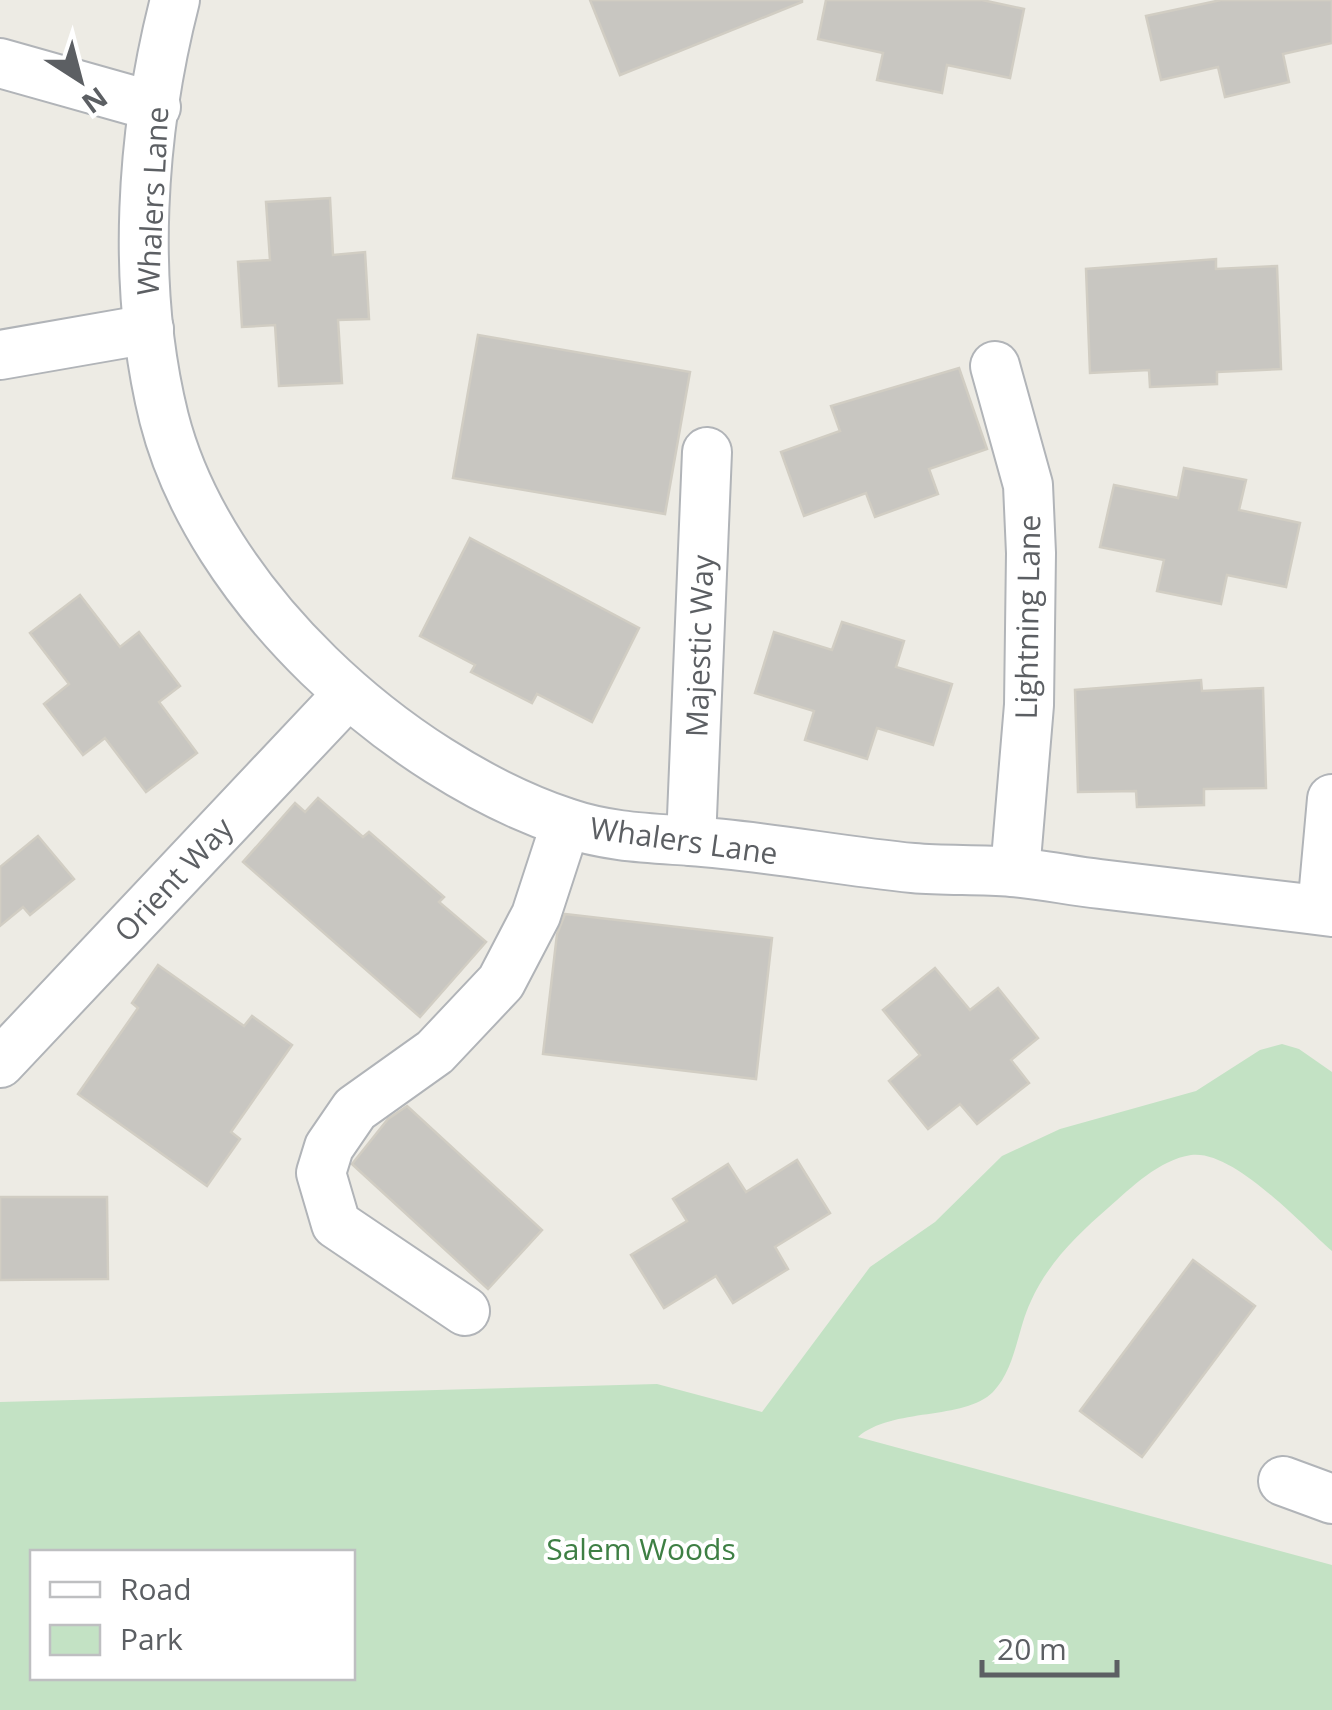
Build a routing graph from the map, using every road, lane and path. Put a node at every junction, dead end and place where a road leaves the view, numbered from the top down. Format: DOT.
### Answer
graph roads {
  1 [pos="175,0"];
  2 [pos="0,63"];
  3 [pos="156,107"];
  4 [pos="149,328"];
  5 [pos="0,355"];
  6 [pos="995,366"];
  7 [pos="707,452"];
  8 [pos="347,695"];
  9 [pos="1332,799"];
  10 [pos="566,823"];
  11 [pos="691,841"];
  12 [pos="1015,872"];
  13 [pos="1327,911"];
  14 [pos="0,1063"];
  15 [pos="465,1311"];
  16 [pos="1283,1481"];
  17 [pos="1332,1499"];
  1 -- 3 [label="street, Whalers Lane"];
  2 -- 3 [label="street"];
  3 -- 4 [label="street, Whalers Lane"];
  4 -- 5 [label="street"];
  4 -- 8 [label="street, Whalers Lane"];
  6 -- 12 [label="street, Lightning Lane"];
  7 -- 11 [label="street, Majestic Way"];
  8 -- 10 [label="street, Whalers Lane"];
  8 -- 14 [label="street, Orient Way"];
  9 -- 13 [label="street"];
  10 -- 11 [label="street, Whalers Lane"];
  10 -- 15 [label="street"];
  11 -- 12 [label="street, Whalers Lane"];
  12 -- 13 [label="street, Whalers Lane"];
  16 -- 17 [label="street"];
}
